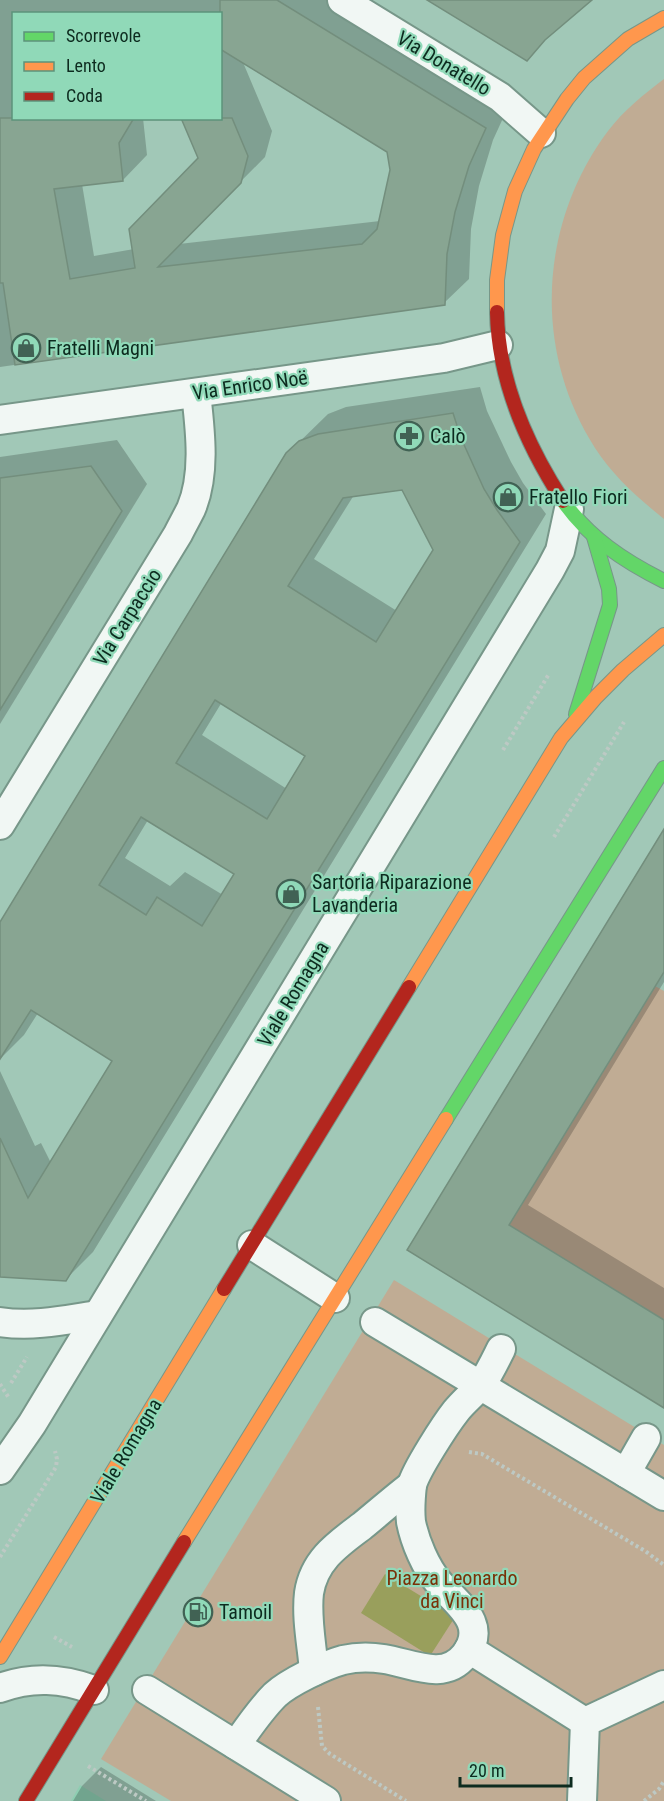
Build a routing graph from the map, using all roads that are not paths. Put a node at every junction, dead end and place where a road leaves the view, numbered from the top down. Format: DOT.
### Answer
graph roads {
  1 [pos="342,0"];
  2 [pos="664,18"];
  3 [pos="541,133"];
  4 [pos="498,345"];
  5 [pos="196,393"];
  6 [pos="0,420"];
  7 [pos="569,509"];
  8 [pos="594,537"];
  9 [pos="664,581"];
  10 [pos="664,635"];
  11 [pos="574,718"];
  12 [pos="664,768"];
  13 [pos="0,825"];
  14 [pos="252,1245"];
  15 [pos="335,1298"];
  16 [pos="98,1315"];
  17 [pos="375,1322"];
  18 [pos="0,1323"];
  19 [pos="501,1350"];
  20 [pos="480,1385"];
  21 [pos="646,1438"];
  22 [pos="1,1464"];
  23 [pos="626,1473"];
  24 [pos="412,1485"];
  25 [pos="664,1496"];
  26 [pos="469,1649"];
  27 [pos="0,1657"];
  28 [pos="314,1671"];
  29 [pos="664,1685"];
  30 [pos="0,1688"];
  31 [pos="94,1690"];
  32 [pos="147,1690"];
  33 [pos="585,1722"];
  34 [pos="236,1745"];
  35 [pos="26,1801"];
  36 [pos="326,1801"];
  37 [pos="582,1801"];
  1 -- 3 [label="street, Via Donatello"];
  2 -- 3 [label="main road"];
  3 -- 4 [label="main road"];
  4 -- 5 [label="street, Via Enrico Noë"];
  4 -- 7 [label="main road"];
  5 -- 6 [label="street, Via Enrico Noë"];
  5 -- 13 [label="street, Via Carpaccio"];
  7 -- 8 [label="main road"];
  7 -- 16 [label="street, Viale Romagna"];
  8 -- 9 [label="main road"];
  8 -- 11 [label="main road, Viale Romagna"];
  10 -- 11 [label="main road, Viale Romagna"];
  11 -- 14 [label="main road, Viale Romagna"];
  12 -- 15 [label="main road"];
  14 -- 15 [label="street"];
  14 -- 27 [label="main road, Viale Romagna"];
  15 -- 31 [label="main road"];
  16 -- 18 [label="street"];
  16 -- 22 [label="street, Viale Romagna"];
  17 -- 20 [label="street"];
  19 -- 20 [label="street"];
  20 -- 23 [label="street"];
  20 -- 24 [label="street"];
  21 -- 23 [label="street"];
  23 -- 25 [label="street"];
  24 -- 26 [label="street"];
  24 -- 28 [label="street"];
  26 -- 28 [label="street"];
  26 -- 33 [label="street"];
  28 -- 34 [label="street"];
  29 -- 33 [label="street"];
  30 -- 31 [label="street"];
  31 -- 35 [label="main road"];
  32 -- 34 [label="street"];
  33 -- 37 [label="street"];
  34 -- 36 [label="street"];
}
